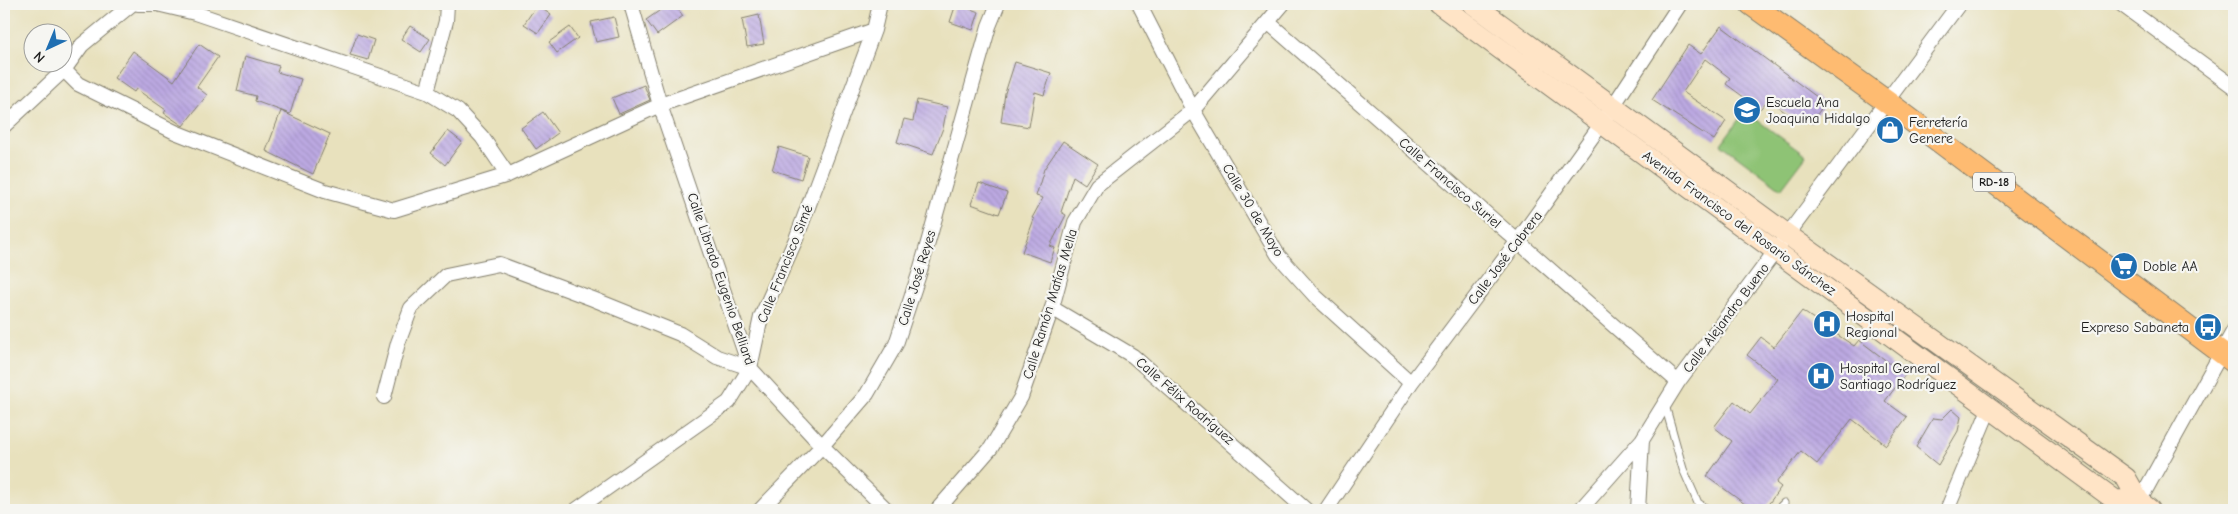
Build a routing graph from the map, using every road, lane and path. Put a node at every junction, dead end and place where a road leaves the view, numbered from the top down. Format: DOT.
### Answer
graph roads {
  1 [pos="132,4"];
  2 [pos="138,4"];
  3 [pos="157,4"];
  4 [pos="447,4"];
  5 [pos="631,4"];
  6 [pos="880,4"];
  7 [pos="998,4"];
  8 [pos="1139,4"];
  9 [pos="1283,4"];
  10 [pos="1439,4"];
  11 [pos="1473,4"];
  12 [pos="1680,4"];
  13 [pos="1751,4"];
  14 [pos="1959,4"];
  15 [pos="2121,4"];
  16 [pos="1269,23"];
  17 [pos="874,30"];
  18 [pos="72,59"];
  19 [pos="62,72"];
  20 [pos="66,72"];
  21 [pos="2234,87"];
  22 [pos="427,92"];
  23 [pos="1887,102"];
  24 [pos="660,105"];
  25 [pos="1193,110"];
  26 [pos="1608,115"];
  27 [pos="4,126"];
  28 [pos="508,175"];
  29 [pos="1517,242"];
  30 [pos="1782,243"];
  31 [pos="1052,308"];
  32 [pos="2234,330"];
  33 [pos="2228,357"];
  34 [pos="750,368"];
  35 [pos="1678,382"];
  36 [pos="1411,383"];
  37 [pos="384,397"];
  38 [pos="1664,402"];
  39 [pos="1990,407"];
  40 [pos="1642,440"];
  41 [pos="822,446"];
  42 [pos="1784,503"];
  43 [pos="2141,507"];
  44 [pos="576,510"];
  45 [pos="760,510"];
  46 [pos="887,510"];
  47 [pos="936,510"];
  48 [pos="1306,510"];
  49 [pos="1326,510"];
  50 [pos="1580,510"];
  51 [pos="1638,510"];
  52 [pos="1709,510"];
  53 [pos="1776,510"];
  54 [pos="1947,510"];
  1 -- 18 [label="street"];
  2 -- 3 [label="street"];
  3 -- 22 [label="street"];
  4 -- 22 [label="street"];
  5 -- 24 [label="street, Calle Librado Eugenio Belliard"];
  6 -- 17 [label="street, Calle Francisco Simé"];
  7 -- 41 [label="street, Calle José Reyes"];
  8 -- 25 [label="street, Calle 30 de Mayo"];
  9 -- 16 [label="street, Calle Ramón Matías Mella"];
  10 -- 26 [label="main road, Avenida Francisco del Rosario Sánchez"];
  11 -- 26 [label="main road, Avenida Francisco del Rosario Sánchez"];
  12 -- 26 [label="street, Calle José Cabrera"];
  13 -- 23 [label="main road, RD-18"];
  14 -- 23 [label="street, Calle Alejandro Bueno"];
  15 -- 21 [label="street"];
  16 -- 25 [label="street, Calle Ramón Matías Mella"];
  16 -- 29 [label="street, Calle Francisco Suriel"];
  17 -- 24 [label="street"];
  17 -- 34 [label="street, Calle Francisco Simé"];
  19 -- 27 [label="street"];
  20 -- 28 [label="street"];
  22 -- 28 [label="street"];
  23 -- 30 [label="street, Calle Alejandro Bueno"];
  23 -- 33 [label="main road, RD-18"];
  24 -- 28 [label="street"];
  24 -- 34 [label="street, Calle Librado Eugenio Belliard"];
  25 -- 31 [label="street, Calle Ramón Matías Mella"];
  25 -- 36 [label="street, Calle 30 de Mayo"];
  26 -- 29 [label="street, Calle José Cabrera"];
  26 -- 30 [label="main road, Avenida Francisco del Rosario Sánchez"];
  29 -- 35 [label="street, Calle Francisco Suriel"];
  29 -- 36 [label="street, Calle José Cabrera"];
  30 -- 35 [label="street, Calle Alejandro Bueno"];
  30 -- 39 [label="main road, Avenida Francisco del Rosario Sánchez"];
  30 -- 43 [label="main road, Avenida Francisco del Rosario Sánchez"];
  31 -- 47 [label="street, Calle Ramón Matías Mella"];
  31 -- 48 [label="street, Calle Félix Rodríguez"];
  32 -- 33 [label="street"];
  33 -- 43 [label="street"];
  34 -- 37 [label="street"];
  34 -- 41 [label="street, Calle Librado Eugenio Belliard"];
  34 -- 44 [label="street, Calle Francisco Simé"];
  35 -- 38 [label="street, Calle Alejandro Bueno"];
  36 -- 49 [label="street, Calle José Cabrera"];
  38 -- 40 [label="street, Calle Alejandro Bueno"];
  38 -- 52 [label="lane"];
  39 -- 43 [label="main road, Avenida Francisco del Rosario Sánchez"];
  39 -- 54 [label="street"];
  40 -- 50 [label="street, Calle Alejandro Bueno"];
  40 -- 51 [label="street"];
  41 -- 45 [label="street, Calle José Reyes"];
  41 -- 46 [label="street, Calle Librado Eugenio Belliard"];
  42 -- 53 [label="lane"];
}
